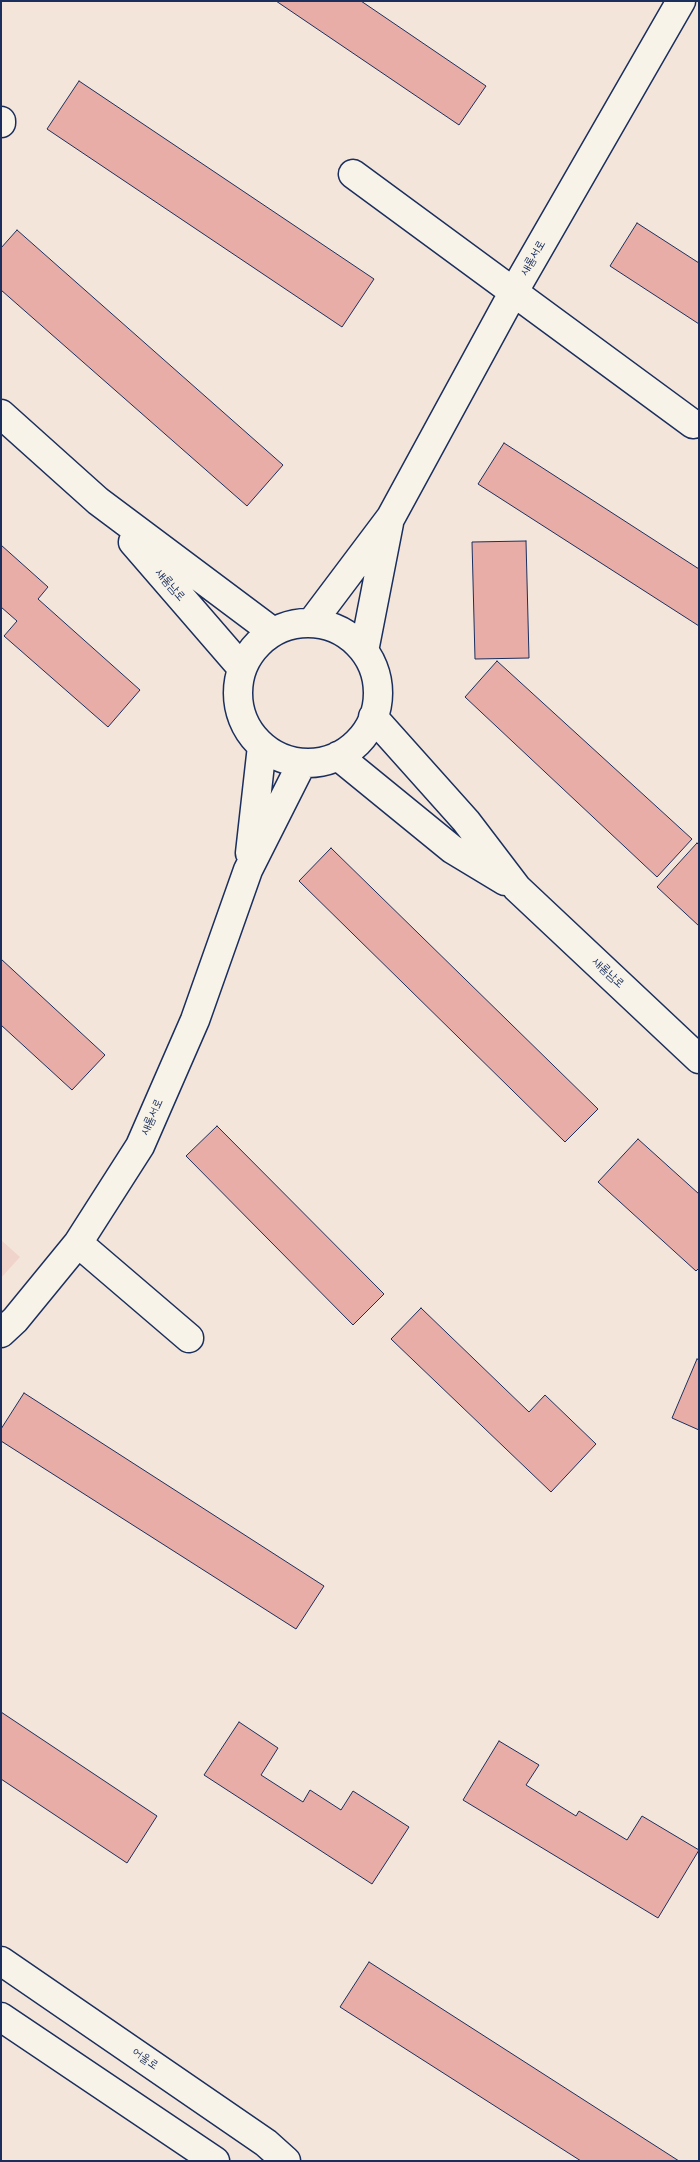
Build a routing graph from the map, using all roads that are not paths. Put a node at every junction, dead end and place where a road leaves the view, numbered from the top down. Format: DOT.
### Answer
graph roads {
  1 [pos="681,1"];
  2 [pos="353,174"];
  3 [pos="513,293"];
  4 [pos="1,414"];
  5 [pos="693,424"];
  6 [pos="98,501"];
  7 [pos="391,517"];
  8 [pos="312,622"];
  9 [pos="273,632"];
  10 [pos="364,651"];
  11 [pos="242,668"];
  12 [pos="374,717"];
  13 [pos="262,746"];
  14 [pos="338,756"];
  15 [pos="302,763"];
  16 [pos="248,870"];
  17 [pos="517,888"];
  18 [pos="699,1059"];
  19 [pos="78,1243"];
  20 [pos="1,1333"];
  21 [pos="189,1338"];
  22 [pos="1,1961"];
  23 [pos="1,2017"];
  24 [pos="215,2161"];
  25 [pos="286,2161"];
  1 -- 3 [label="street, 새롬서로"];
  2 -- 3 [label="street"];
  3 -- 5 [label="street"];
  3 -- 7 [label="street, 새롬서로"];
  4 -- 6 [label="street, 새롬남로"];
  6 -- 9 [label="street, 새롬남로"];
  6 -- 11 [label="street, 새롬남로"];
  7 -- 8 [label="street"];
  7 -- 10 [label="street"];
  8 -- 9 [label="street"];
  8 -- 10 [label="street"];
  9 -- 11 [label="street"];
  10 -- 12 [label="street"];
  11 -- 13 [label="street"];
  12 -- 14 [label="street"];
  12 -- 17 [label="street, 새롬남로"];
  13 -- 15 [label="street"];
  13 -- 16 [label="street"];
  14 -- 15 [label="street"];
  14 -- 17 [label="street, 새롬남로"];
  15 -- 16 [label="street"];
  16 -- 19 [label="street, 새롬서로"];
  17 -- 18 [label="street, 새롬남로"];
  19 -- 20 [label="street, 새롬서로"];
  19 -- 21 [label="street"];
  22 -- 25 [label="street, 어울로"];
  23 -- 24 [label="street"];
}
